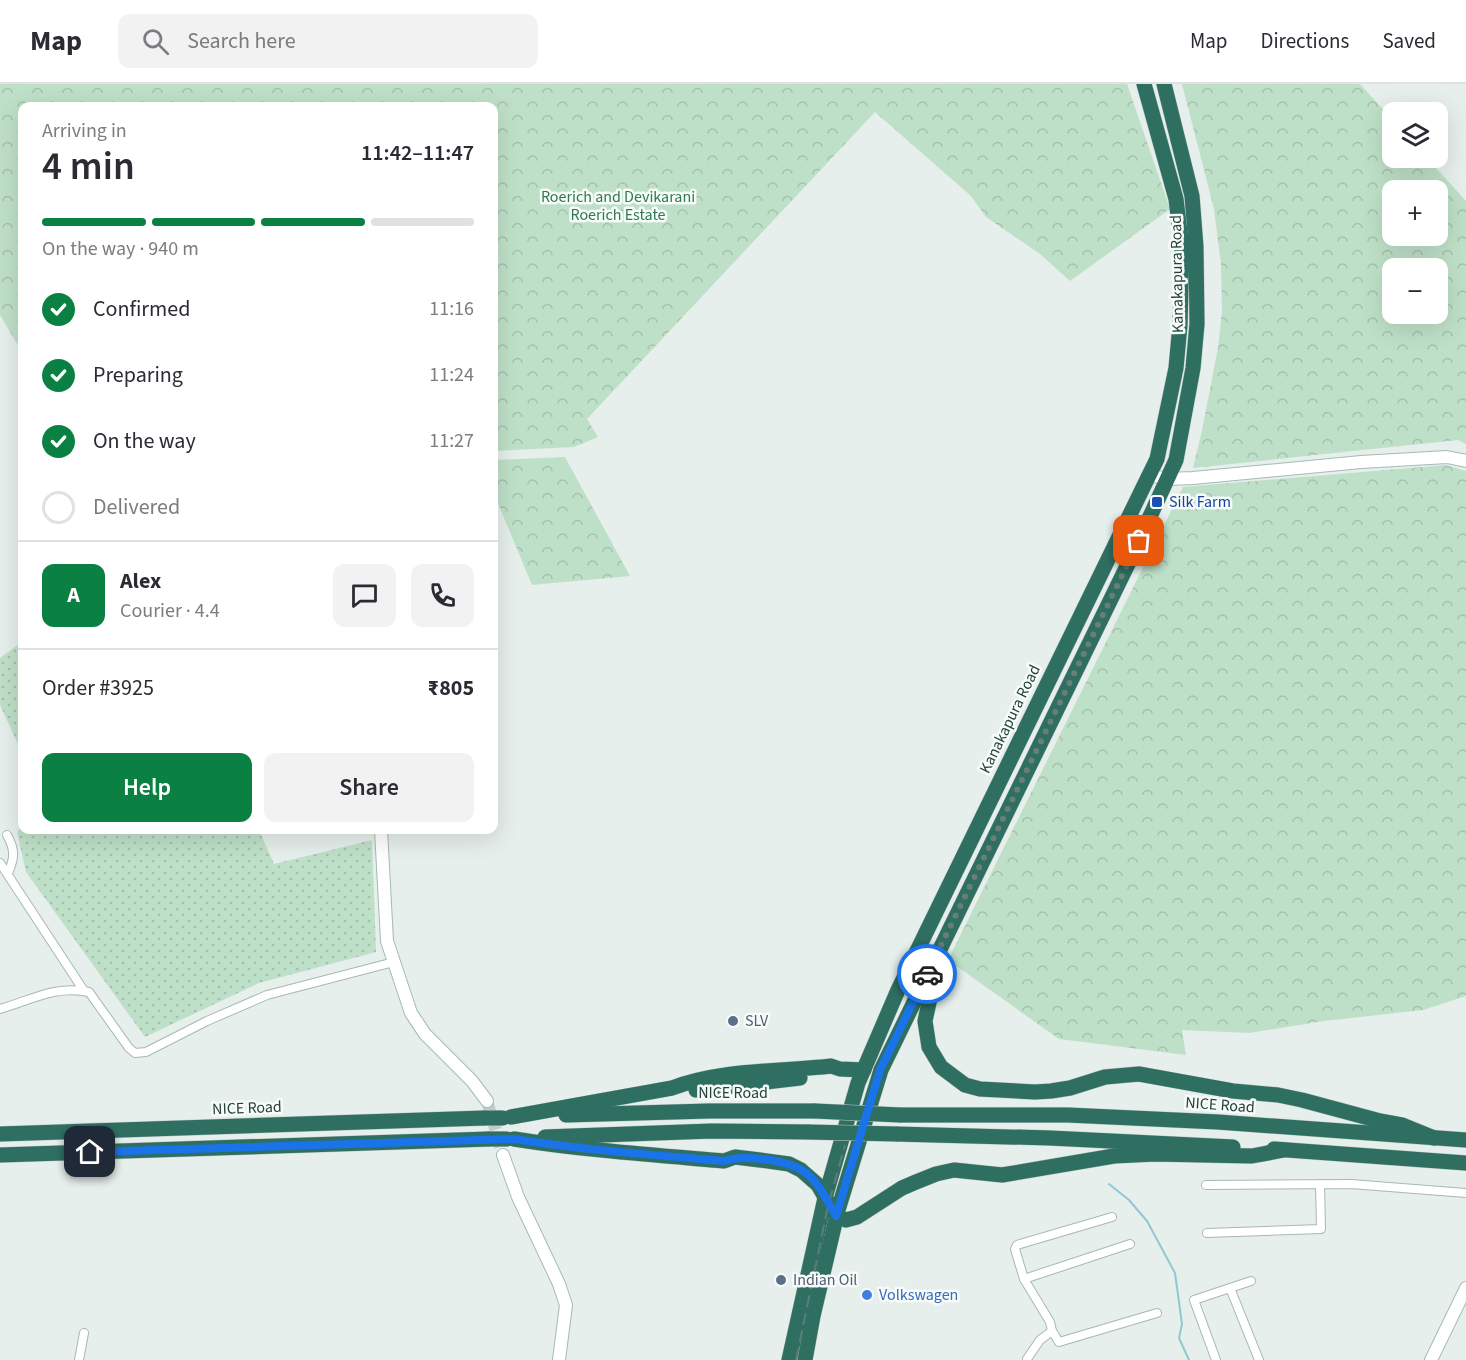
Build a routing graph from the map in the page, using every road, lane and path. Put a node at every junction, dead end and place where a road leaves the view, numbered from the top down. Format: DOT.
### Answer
graph roads {
  1 [pos="1144,84"];
  2 [pos="1164,84"];
  3 [pos="1171,84"];
  4 [pos="1184,160"];
  5 [pos="1466,461"];
  6 [pos="1150,475"];
  7 [pos="1167,479"];
  8 [pos="381,834"];
  9 [pos="7,835"];
  10 [pos="0,863"];
  11 [pos="8,873"];
  12 [pos="943,901"];
  13 [pos="960,908"];
  14 [pos="394,962"];
  15 [pos="920,990"];
  16 [pos="84,991"];
  17 [pos="0,1010"];
  18 [pos="864,1070"];
  19 [pos="487,1101"];
  20 [pos="507,1118"];
  21 [pos="0,1134"];
  22 [pos="1434,1138"];
  23 [pos="510,1139"];
  24 [pos="1466,1140"];
  25 [pos="1284,1150"];
  26 [pos="0,1155"];
  27 [pos="503,1155"];
  28 [pos="1466,1162"];
  29 [pos="1320,1184"];
  30 [pos="1206,1185"];
  31 [pos="1466,1193"];
  32 [pos="825,1198"];
  33 [pos="836,1216"];
  34 [pos="1112,1217"];
  35 [pos="1207,1233"];
  36 [pos="1130,1244"];
  37 [pos="1024,1279"];
  38 [pos="1251,1281"];
  39 [pos="1230,1288"];
  40 [pos="1466,1288"];
  41 [pos="1157,1313"];
  42 [pos="1052,1331"];
  43 [pos="84,1333"];
  44 [pos="79,1360"];
  45 [pos="559,1360"];
  46 [pos="789,1360"];
  47 [pos="805,1360"];
  48 [pos="1026,1360"];
  49 [pos="1216,1360"];
  50 [pos="1258,1360"];
  51 [pos="1431,1360"];
  1 -- 6 [label="highway, Kanakapura Road"];
  2 -- 4 [label="highway, Kanakapura Road"];
  3 -- 4 [label="street"];
  4 -- 7 [label="highway, Kanakapura Road"];
  5 -- 7 [label="street"];
  6 -- 7 [label="street"];
  6 -- 12 [label="highway, Kanakapura Road"];
  7 -- 13 [label="highway, Kanakapura Road"];
  8 -- 14 [label="street"];
  9 -- 11 [label="street"];
  10 -- 11 [label="street"];
  11 -- 16 [label="street"];
  12 -- 13 [label="highway"];
  12 -- 18 [label="highway, Kanakapura Road"];
  13 -- 15 [label="highway, Kanakapura Road"];
  14 -- 16 [label="street"];
  14 -- 19 [label="street"];
  15 -- 22 [label="highway"];
  15 -- 33 [label="highway, Kanakapura Road"];
  16 -- 17 [label="street"];
  18 -- 20 [label="highway"];
  18 -- 32 [label="highway, Kanakapura Road"];
  20 -- 21 [label="highway, NICE Road, bridge"];
  20 -- 22 [label="highway, NICE Road, bridge"];
  22 -- 24 [label="highway, NICE Road"];
  23 -- 25 [label="highway, bridge"];
  23 -- 26 [label="highway, bridge"];
  23 -- 32 [label="highway"];
  25 -- 28 [label="highway"];
  25 -- 33 [label="highway"];
  27 -- 45 [label="street"];
  29 -- 30 [label="street"];
  29 -- 31 [label="street"];
  29 -- 35 [label="street"];
  32 -- 33 [label="highway"];
  32 -- 46 [label="highway, Kanakapura Road"];
  33 -- 47 [label="highway, Kanakapura Road"];
  34 -- 37 [label="street"];
  36 -- 37 [label="street"];
  37 -- 42 [label="street"];
  38 -- 39 [label="street"];
  39 -- 49 [label="street"];
  39 -- 50 [label="street"];
  40 -- 51 [label="street"];
  41 -- 42 [label="street"];
  42 -- 48 [label="street"];
  43 -- 44 [label="street"];
}
